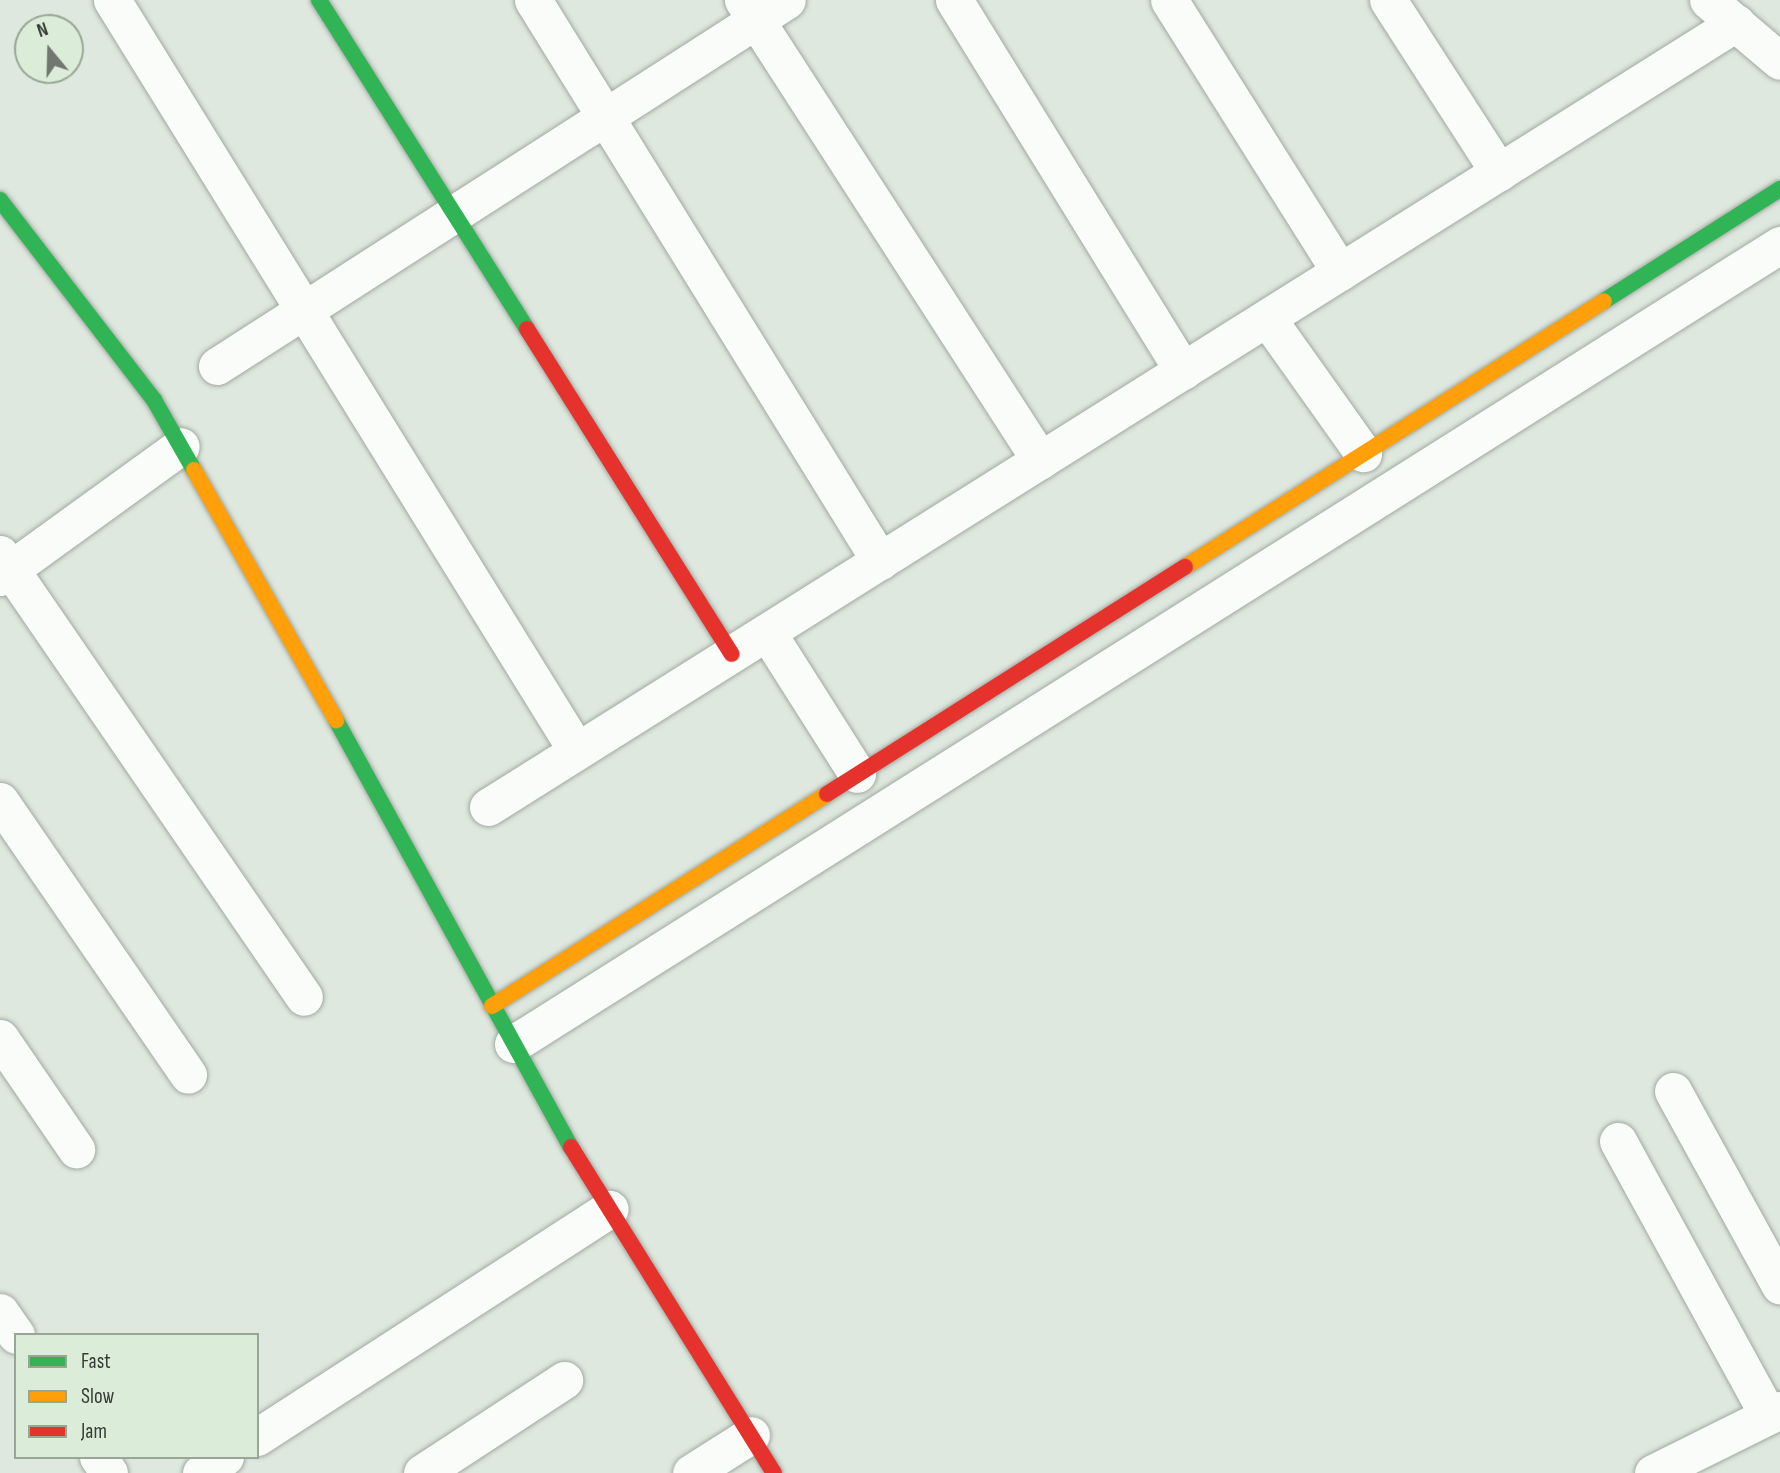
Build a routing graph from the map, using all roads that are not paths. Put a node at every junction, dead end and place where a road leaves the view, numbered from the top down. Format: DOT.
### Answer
graph roads {
  1 [pos="112,0"];
  2 [pos="319,0"];
  3 [pos="533,0"];
  4 [pos="787,0"];
  5 [pos="954,0"];
  6 [pos="1170,0"];
  7 [pos="1388,0"];
  8 [pos="1708,0"];
  9 [pos="750,10"];
  10 [pos="1736,23"];
  11 [pos="1780,61"];
  12 [pos="605,117"];
  13 [pos="1499,172"];
  14 [pos="1780,189"];
  15 [pos="0,200"];
  16 [pos="454,214"];
  17 [pos="1780,245"];
  18 [pos="1340,272"];
  19 [pos="304,310"];
  20 [pos="1267,318"];
  21 [pos="217,366"];
  22 [pos="1184,370"];
  23 [pos="1399,430"];
  24 [pos="181,446"];
  25 [pos="1363,453"];
  26 [pos="1040,460"];
  27 [pos="1428,467"];
  28 [pos="880,561"];
  29 [pos="4,567"];
  30 [pos="766,632"];
  31 [pos="732,654"];
  32 [pos="993,688"];
  33 [pos="1018,726"];
  34 [pos="577,751"];
  35 [pos="858,774"];
  36 [pos="0,801"];
  37 [pos="488,807"];
  38 [pos="304,997"];
  39 [pos="492,1006"];
  40 [pos="0,1038"];
  41 [pos="513,1044"];
  42 [pos="188,1075"];
  43 [pos="1673,1091"];
  44 [pos="1618,1141"];
  45 [pos="76,1149"];
  46 [pos="610,1209"];
  47 [pos="1780,1286"];
  48 [pos="0,1312"];
  49 [pos="15,1333"];
  50 [pos="564,1380"];
  51 [pos="1774,1412"];
  52 [pos="751,1435"];
  53 [pos="259,1436"];
  54 [pos="222,1459"];
  55 [pos="201,1473"];
  56 [pos="422,1473"];
  57 [pos="691,1473"];
  58 [pos="774,1473"];
  59 [pos="1653,1473"];
  1 -- 19 [label="street"];
  2 -- 16 [label="street"];
  3 -- 12 [label="street"];
  4 -- 9 [label="street"];
  5 -- 22 [label="street"];
  6 -- 18 [label="street"];
  7 -- 13 [label="street"];
  8 -- 10 [label="street"];
  9 -- 12 [label="street"];
  9 -- 26 [label="street"];
  10 -- 11 [label="street"];
  10 -- 13 [label="street"];
  12 -- 16 [label="street"];
  12 -- 28 [label="street"];
  13 -- 18 [label="street"];
  14 -- 23 [label="street"];
  15 -- 24 [label="street"];
  16 -- 19 [label="street"];
  16 -- 31 [label="street"];
  17 -- 27 [label="street"];
  18 -- 20 [label="street"];
  19 -- 21 [label="street"];
  19 -- 34 [label="street"];
  20 -- 22 [label="street"];
  20 -- 25 [label="street"];
  22 -- 26 [label="street"];
  23 -- 25 [label="street"];
  23 -- 27 [label="street"];
  24 -- 29 [label="street"];
  24 -- 39 [label="street"];
  25 -- 32 [label="street"];
  26 -- 28 [label="street"];
  27 -- 33 [label="street"];
  28 -- 30 [label="street"];
  29 -- 38 [label="street"];
  30 -- 31 [label="street"];
  30 -- 35 [label="street"];
  31 -- 34 [label="street"];
  32 -- 33 [label="street"];
  32 -- 35 [label="street"];
  33 -- 41 [label="street"];
  34 -- 37 [label="street"];
  35 -- 39 [label="street"];
  36 -- 42 [label="street"];
  39 -- 41 [label="street"];
  40 -- 45 [label="street"];
  41 -- 46 [label="street"];
  43 -- 47 [label="street"];
  44 -- 51 [label="street"];
  46 -- 52 [label="street"];
  46 -- 53 [label="street"];
  48 -- 49 [label="street"];
  50 -- 56 [label="street"];
  51 -- 59 [label="street"];
  52 -- 57 [label="street"];
  52 -- 58 [label="street"];
  54 -- 55 [label="street"];
}
